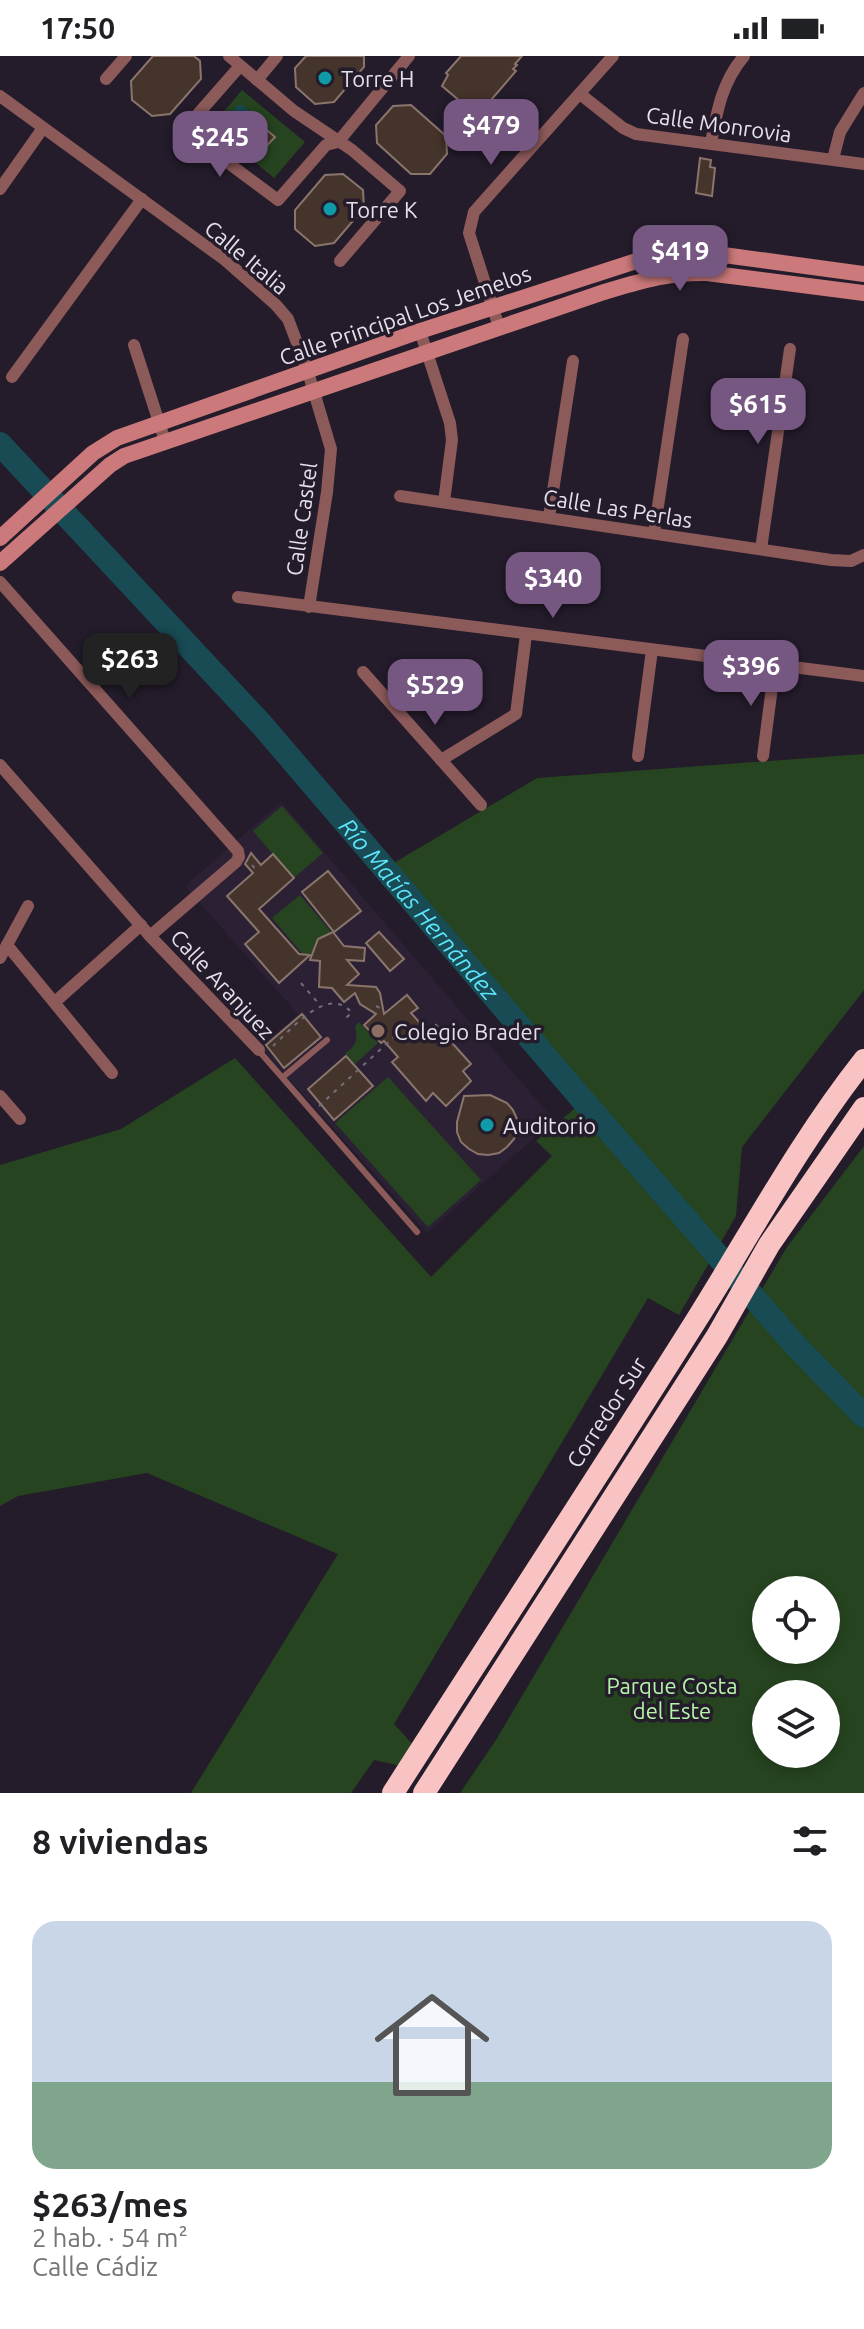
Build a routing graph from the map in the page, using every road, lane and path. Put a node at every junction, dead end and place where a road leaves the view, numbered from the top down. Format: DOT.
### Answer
graph roads {
  1 [pos="126,56"];
  2 [pos="229,56"];
  3 [pos="277,56"];
  4 [pos="409,56"];
  5 [pos="613,56"];
  6 [pos="744,56"];
  7 [pos="240,66"];
  8 [pos="106,79"];
  9 [pos="257,80"];
  10 [pos="864,93"];
  11 [pos="580,94"];
  12 [pos="0,96"];
  13 [pos="43,128"];
  14 [pos="338,142"];
  15 [pos="711,143"];
  16 [pos="833,159"];
  17 [pos="864,164"];
  18 [pos="0,189"];
  19 [pos="142,199"];
  20 [pos="340,261"];
  21 [pos="864,274"];
  22 [pos="864,293"];
  23 [pos="492,307"];
  24 [pos="499,327"];
  25 [pos="420,331"];
  26 [pos="683,339"];
  27 [pos="134,345"];
  28 [pos="790,349"];
  29 [pos="427,353"];
  30 [pos="573,361"];
  31 [pos="308,372"];
  32 [pos="12,377"];
  33 [pos="314,392"];
  34 [pos="160,423"];
  35 [pos="165,441"];
  36 [pos="400,496"];
  37 [pos="444,502"];
  38 [pos="549,517"];
  39 [pos="654,533"];
  40 [pos="0,538"];
  41 [pos="761,549"];
  42 [pos="864,555"];
  43 [pos="6,558"];
  44 [pos="0,582"];
  45 [pos="238,597"];
  46 [pos="309,607"];
  47 [pos="526,635"];
  48 [pos="652,650"];
  49 [pos="775,664"];
  50 [pos="363,672"];
  51 [pos="864,676"];
  52 [pos="638,756"];
  53 [pos="763,756"];
  54 [pos="441,760"];
  55 [pos="0,765"];
  56 [pos="481,805"];
  57 [pos="252,865"];
  58 [pos="256,870"];
  59 [pos="28,906"];
  60 [pos="141,925"];
  61 [pos="150,936"];
  62 [pos="7,945"];
  63 [pos="0,958"];
  64 [pos="301,983"];
  65 [pos="56,1001"];
  66 [pos="320,1005"];
  67 [pos="343,1020"];
  68 [pos="395,1036"];
  69 [pos="327,1040"];
  70 [pos="264,1050"];
  71 [pos="864,1060"];
  72 [pos="112,1073"];
  73 [pos="283,1077"];
  74 [pos="0,1096"];
  75 [pos="321,1105"];
  76 [pos="864,1108"];
  77 [pos="20,1119"];
  78 [pos="417,1232"];
  79 [pos="393,1793"];
  80 [pos="424,1793"];
  1 -- 8 [label="street"];
  2 -- 7 [label="street"];
  3 -- 9 [label="street"];
  4 -- 14 [label="street"];
  5 -- 11 [label="street"];
  6 -- 15 [label="street"];
  7 -- 9 [label="street"];
  7 -- 14 [label="street"];
  9 -- 14 [label="street"];
  10 -- 16 [label="street"];
  11 -- 15 [label="street, Calle Monrovia"];
  11 -- 23 [label="street"];
  12 -- 13 [label="street, Calle Italia"];
  13 -- 18 [label="street"];
  13 -- 19 [label="street, Calle Italia"];
  14 -- 20 [label="street"];
  15 -- 16 [label="street, Calle Monrovia"];
  16 -- 17 [label="street, Calle Monrovia"];
  19 -- 31 [label="street, Calle Italia"];
  19 -- 32 [label="street"];
  21 -- 23 [label="main road, Calle Principal Los Jemelos"];
  22 -- 24 [label="main road, Calle Principal Los Jemelos"];
  23 -- 24 [label="street"];
  23 -- 25 [label="main road, Calle Principal Los Jemelos"];
  24 -- 29 [label="main road, Calle Principal Los Jemelos"];
  25 -- 29 [label="street"];
  25 -- 31 [label="main road, Calle Principal Los Jemelos"];
  26 -- 39 [label="street"];
  27 -- 34 [label="street"];
  28 -- 41 [label="street"];
  29 -- 33 [label="main road, Calle Principal Los Jemelos"];
  29 -- 37 [label="street"];
  30 -- 38 [label="street"];
  31 -- 33 [label="street, Calle Italia"];
  31 -- 34 [label="main road, Calle Principal Los Jemelos"];
  33 -- 35 [label="main road, Calle Principal Los Jemelos"];
  33 -- 46 [label="street, Calle Castel"];
  34 -- 35 [label="street"];
  34 -- 40 [label="main road, Calle Principal Los Jemelos"];
  35 -- 43 [label="main road, Calle Principal Los Jemelos"];
  36 -- 37 [label="street, Calle Las Perlas"];
  37 -- 38 [label="street, Calle Las Perlas"];
  38 -- 39 [label="street, Calle Las Perlas"];
  39 -- 41 [label="street, Calle Las Perlas"];
  41 -- 42 [label="street, Calle Las Perlas"];
  44 -- 61 [label="street"];
  45 -- 46 [label="street"];
  46 -- 47 [label="street"];
  47 -- 48 [label="street"];
  47 -- 54 [label="street"];
  48 -- 49 [label="street"];
  48 -- 52 [label="street"];
  49 -- 51 [label="street"];
  49 -- 53 [label="street"];
  50 -- 54 [label="street"];
  54 -- 56 [label="street"];
  55 -- 60 [label="street, Calle Aranjuez"];
  57 -- 58 [label="path"];
  59 -- 62 [label="street"];
  60 -- 61 [label="street, Calle Aranjuez"];
  60 -- 65 [label="street"];
  61 -- 70 [label="street, Calle Aranjuez"];
  62 -- 63 [label="street"];
  62 -- 65 [label="street"];
  64 -- 66 [label="path"];
  65 -- 72 [label="street"];
  66 -- 67 [label="path"];
  66 -- 70 [label="path"];
  68 -- 75 [label="path"];
  69 -- 73 [label="lane"];
  70 -- 73 [label="lane, Calle Aranjuez"];
  71 -- 79 [label="highway, Corredor Sur"];
  73 -- 78 [label="lane, Calle Aranjuez"];
  74 -- 77 [label="street"];
  76 -- 80 [label="highway"];
}
